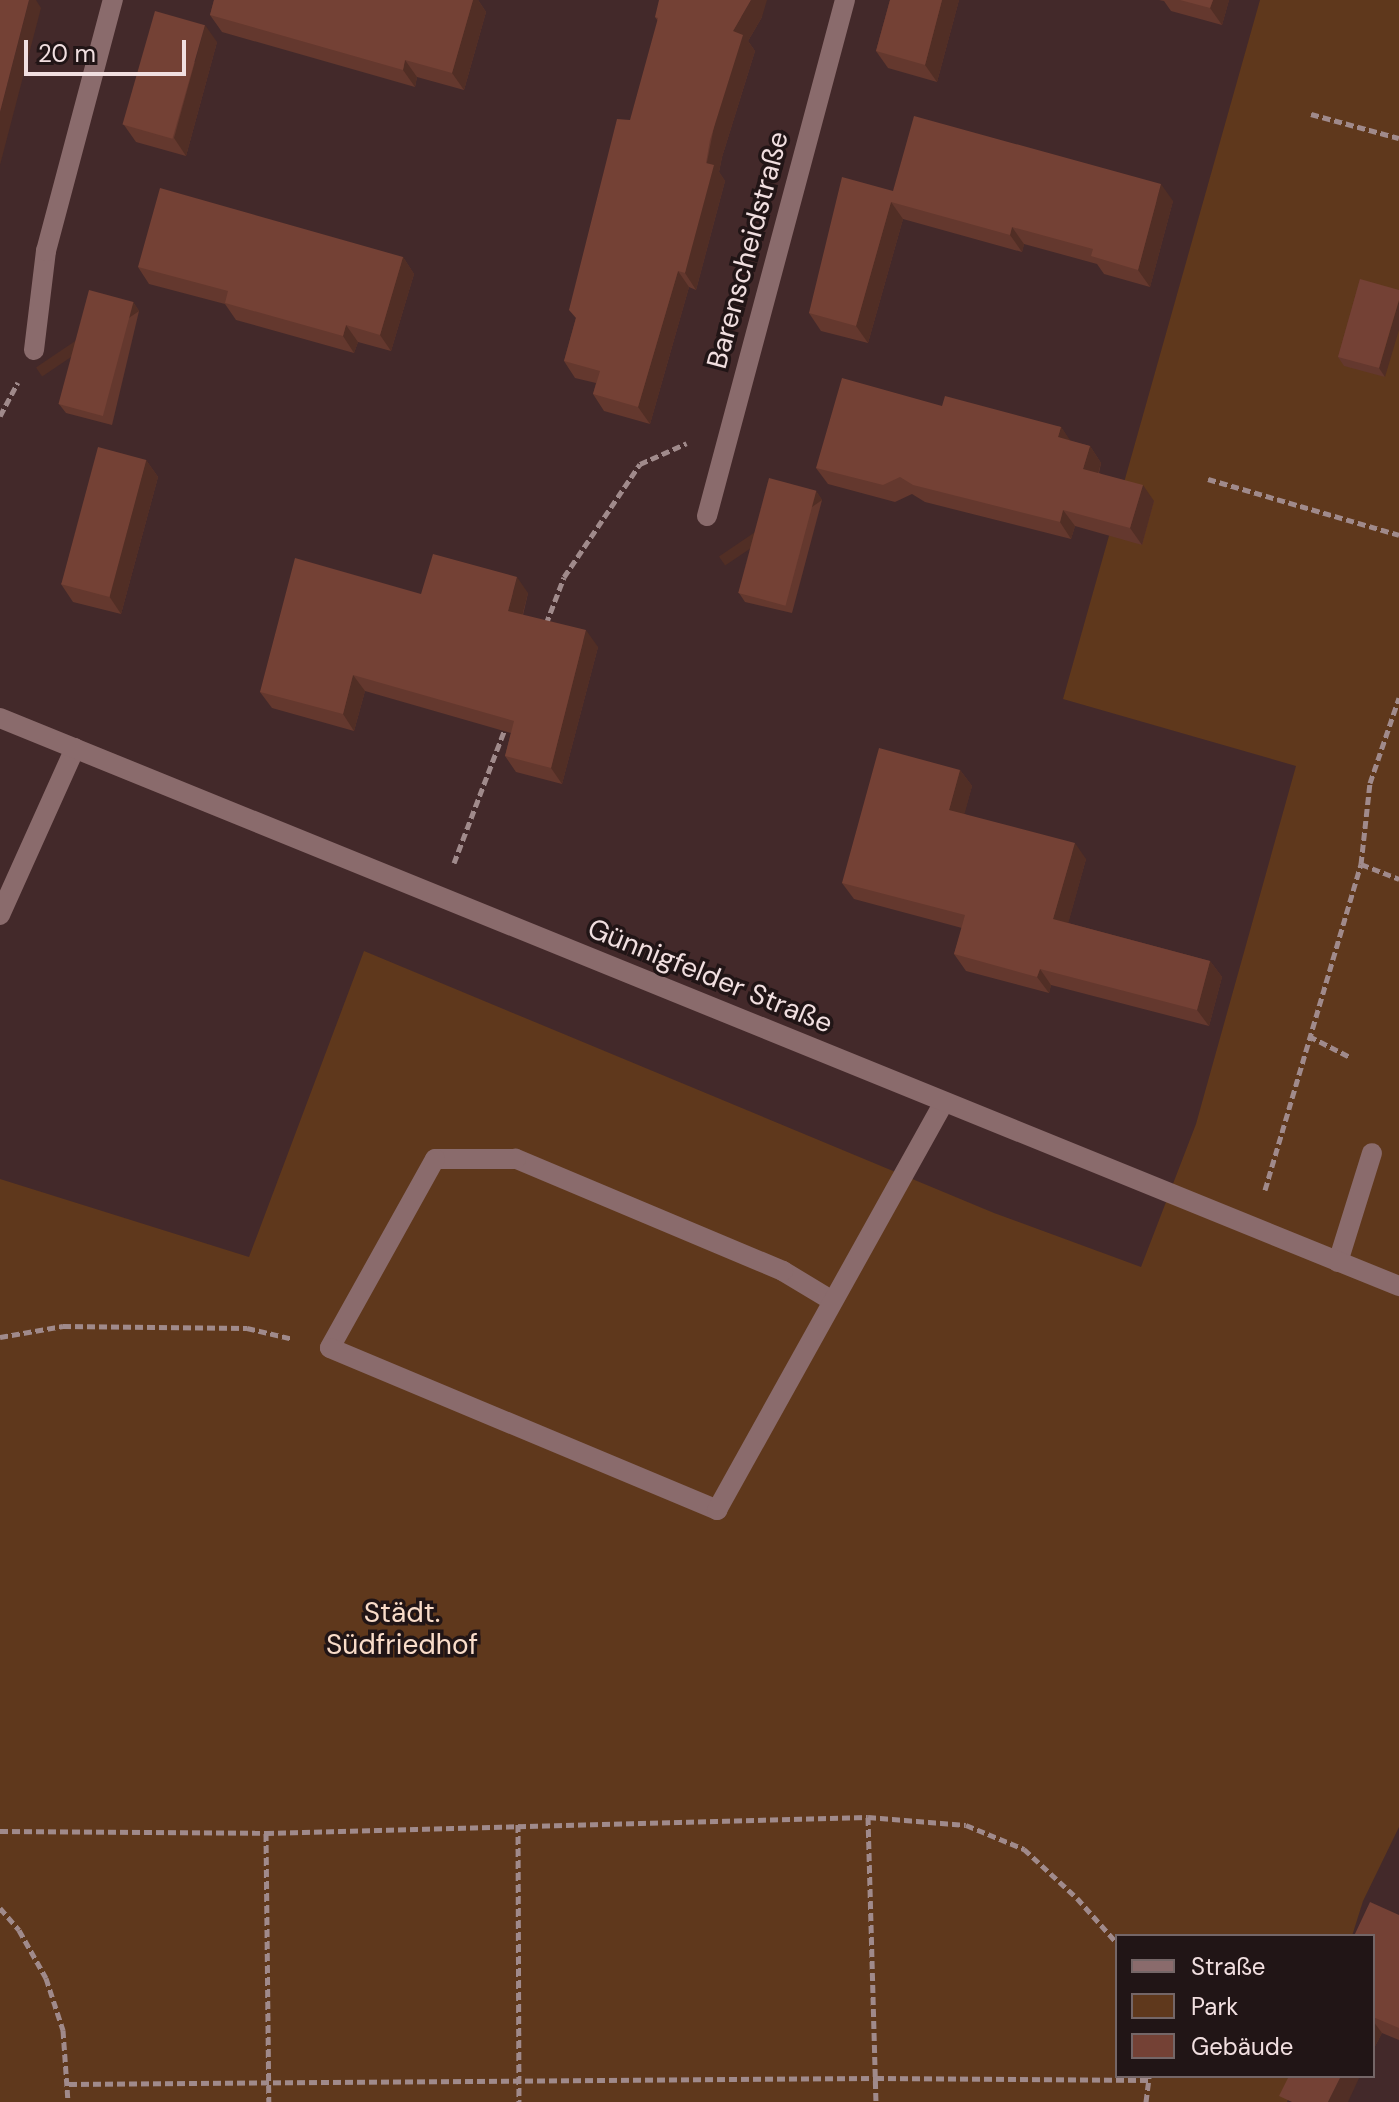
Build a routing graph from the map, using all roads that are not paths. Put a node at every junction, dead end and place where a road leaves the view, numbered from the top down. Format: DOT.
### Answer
graph roads {
  1 [pos="113,0"];
  2 [pos="845,0"];
  3 [pos="34,350"];
  4 [pos="707,516"];
  5 [pos="0,718"];
  6 [pos="75,748"];
  7 [pos="0,915"];
  8 [pos="944,1102"];
  9 [pos="1372,1153"];
  10 [pos="1338,1262"];
  11 [pos="1399,1286"];
  12 [pos="831,1300"];
  1 -- 3 [label="street"];
  2 -- 4 [label="street, Barenscheidstraße"];
  5 -- 6 [label="street, Günnigfelder Straße"];
  6 -- 7 [label="street"];
  6 -- 8 [label="street, Günnigfelder Straße"];
  8 -- 10 [label="street, Günnigfelder Straße"];
  8 -- 12 [label="street"];
  9 -- 10 [label="street"];
  10 -- 11 [label="street, Günnigfelder Straße"];
  12 -- 12 [label="street"];
}
